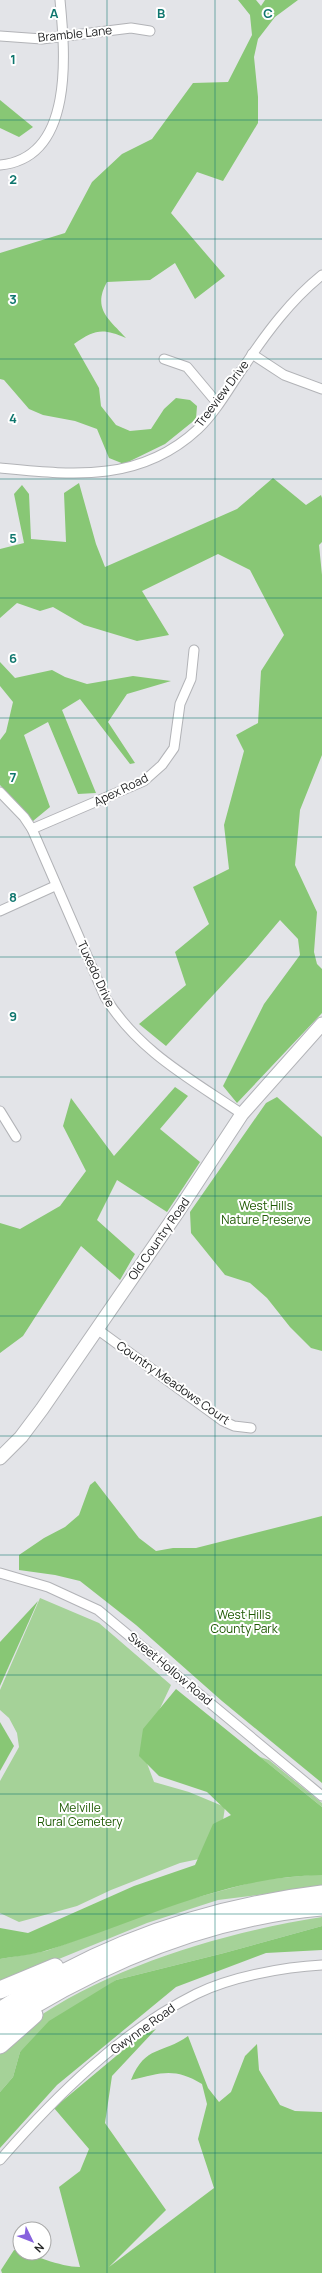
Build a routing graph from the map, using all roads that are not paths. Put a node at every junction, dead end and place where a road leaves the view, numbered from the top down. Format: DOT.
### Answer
graph roads {
  1 [pos="60,0"];
  2 [pos="150,31"];
  3 [pos="0,36"];
  4 [pos="64,36"];
  5 [pos="0,165"];
  6 [pos="322,275"];
  7 [pos="252,354"];
  8 [pos="164,359"];
  9 [pos="322,389"];
  10 [pos="218,404"];
  11 [pos="0,468"];
  12 [pos="194,650"];
  13 [pos="0,792"];
  14 [pos="32,829"];
  15 [pos="55,886"];
  16 [pos="0,911"];
  17 [pos="322,1024"];
  18 [pos="0,1111"];
  19 [pos="242,1114"];
  20 [pos="16,1137"];
  21 [pos="97,1329"];
  22 [pos="251,1428"];
  23 [pos="0,1458"];
  24 [pos="0,1573"];
  25 [pos="322,1796"];
  26 [pos="322,1894"];
  27 [pos="322,1907"];
  28 [pos="144,1937"];
  29 [pos="111,1964"];
  30 [pos="322,1965"];
  31 [pos="0,1990"];
  32 [pos="0,2011"];
  33 [pos="0,2026"];
  34 [pos="0,2045"];
  35 [pos="0,2160"];
  1 -- 4 [label="street"];
  2 -- 4 [label="street, Bramble Lane"];
  3 -- 4 [label="street, Bramble Lane"];
  4 -- 5 [label="street"];
  6 -- 7 [label="street, Treeview Drive"];
  7 -- 9 [label="street"];
  7 -- 10 [label="street, Treeview Drive"];
  8 -- 10 [label="street"];
  10 -- 11 [label="street, Treeview Drive"];
  12 -- 14 [label="street, Apex Road"];
  13 -- 14 [label="street, Tuxedo Drive"];
  14 -- 15 [label="street, Tuxedo Drive"];
  15 -- 16 [label="street"];
  15 -- 19 [label="street, Tuxedo Drive"];
  17 -- 19 [label="main road, Old Country Road"];
  18 -- 20 [label="street"];
  19 -- 21 [label="main road, Old Country Road"];
  21 -- 22 [label="street, Country Meadows Court"];
  21 -- 23 [label="main road, Old Country Road"];
  24 -- 25 [label="street, Sweet Hollow Road"];
  26 -- 28 [label="highway"];
  27 -- 29 [label="highway"];
  28 -- 31 [label="highway"];
  28 -- 32 [label="highway"];
  29 -- 33 [label="highway"];
  29 -- 34 [label="highway"];
  30 -- 35 [label="street, Gwynne Road"];
}
